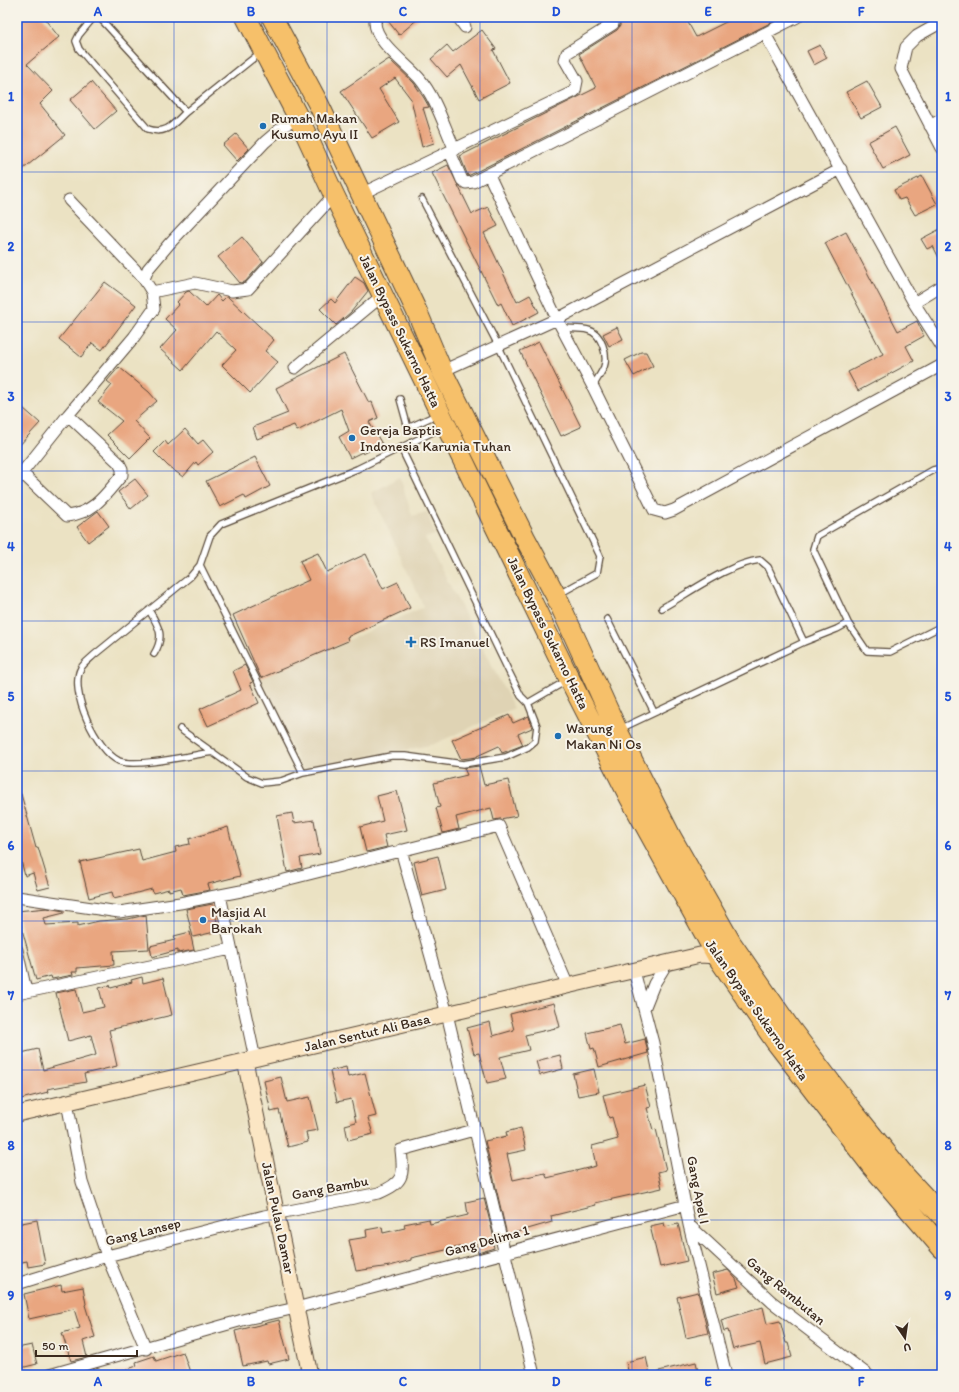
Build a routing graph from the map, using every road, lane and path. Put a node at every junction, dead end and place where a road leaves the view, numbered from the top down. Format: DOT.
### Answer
graph roads {
  1 [pos="94,17"];
  2 [pos="99,17"];
  3 [pos="246,17"];
  4 [pos="272,17"];
  5 [pos="378,17"];
  6 [pos="458,17"];
  7 [pos="611,17"];
  8 [pos="797,17"];
  9 [pos="942,22"];
  10 [pos="465,27"];
  11 [pos="765,34"];
  12 [pos="264,50"];
  13 [pos="186,112"];
  14 [pos="299,119"];
  15 [pos="942,119"];
  16 [pos="930,126"];
  17 [pos="942,148"];
  18 [pos="452,151"];
  19 [pos="841,169"];
  20 [pos="489,174"];
  21 [pos="361,194"];
  22 [pos="334,195"];
  23 [pos="422,199"];
  24 [pos="69,200"];
  25 [pos="144,279"];
  26 [pos="942,286"];
  27 [pos="152,292"];
  28 [pos="383,295"];
  29 [pos="914,303"];
  30 [pos="560,324"];
  31 [pos="498,345"];
  32 [pos="942,347"];
  33 [pos="942,365"];
  34 [pos="295,368"];
  35 [pos="442,371"];
  36 [pos="423,379"];
  37 [pos="593,386"];
  38 [pos="400,399"];
  39 [pos="68,415"];
  40 [pos="443,419"];
  41 [pos="401,448"];
  42 [pos="942,468"];
  43 [pos="20,476"];
  44 [pos="502,492"];
  45 [pos="484,501"];
  46 [pos="524,538"];
  47 [pos="507,547"];
  48 [pos="200,565"];
  49 [pos="556,596"];
  50 [pos="662,608"];
  51 [pos="149,610"];
  52 [pos="607,619"];
  53 [pos="848,623"];
  54 [pos="942,626"];
  55 [pos="804,642"];
  56 [pos="154,654"];
  57 [pos="569,678"];
  58 [pos="528,703"];
  59 [pos="654,712"];
  60 [pos="180,729"];
  61 [pos="617,730"];
  62 [pos="212,752"];
  63 [pos="302,773"];
  64 [pos="401,850"];
  65 [pos="220,895"];
  66 [pos="17,897"];
  67 [pos="231,949"];
  68 [pos="17,950"];
  69 [pos="717,956"];
  70 [pos="667,963"];
  71 [pos="634,971"];
  72 [pos="568,986"];
  73 [pos="22,993"];
  74 [pos="644,1009"];
  75 [pos="447,1014"];
  76 [pos="250,1060"];
  77 [pos="67,1102"];
  78 [pos="17,1114"];
  79 [pos="474,1130"];
  80 [pos="686,1204"];
  81 [pos="277,1214"];
  82 [pos="942,1216"];
  83 [pos="689,1225"];
  84 [pos="942,1248"];
  85 [pos="503,1252"];
  86 [pos="107,1256"];
  87 [pos="17,1284"];
  88 [pos="296,1308"];
  89 [pos="146,1349"];
  90 [pos="49,1375"];
  91 [pos="310,1375"];
  92 [pos="534,1375"];
  93 [pos="726,1375"];
  94 [pos="868,1375"];
  1 -- 13 [label="lane"];
  2 -- 13 [label="lane"];
  3 -- 12 [label="highway, Jalan Bypass Sukarno Hatta"];
  4 -- 21 [label="highway, Jalan Bypass Sukarno Hatta"];
  5 -- 18 [label="street"];
  6 -- 10 [label="street"];
  7 -- 18 [label="street"];
  8 -- 11 [label="street"];
  9 -- 16 [label="street"];
  11 -- 19 [label="street"];
  11 -- 20 [label="street"];
  12 -- 13 [label="lane"];
  12 -- 14 [label="highway, Jalan Bypass Sukarno Hatta"];
  14 -- 22 [label="highway, Jalan Bypass Sukarno Hatta"];
  14 -- 25 [label="street"];
  15 -- 16 [label="street"];
  16 -- 17 [label="street"];
  18 -- 20 [label="street"];
  18 -- 21 [label="street"];
  19 -- 29 [label="street"];
  19 -- 30 [label="street"];
  20 -- 30 [label="street"];
  21 -- 35 [label="highway, Jalan Bypass Sukarno Hatta"];
  22 -- 27 [label="street"];
  22 -- 28 [label="highway, Jalan Bypass Sukarno Hatta"];
  23 -- 31 [label="lane"];
  24 -- 25 [label="street"];
  25 -- 27 [label="street"];
  26 -- 29 [label="street"];
  27 -- 39 [label="street"];
  28 -- 34 [label="street"];
  28 -- 36 [label="highway, Jalan Bypass Sukarno Hatta"];
  29 -- 32 [label="street"];
  30 -- 31 [label="street"];
  30 -- 37 [label="street"];
  30 -- 37 [label="lane"];
  31 -- 35 [label="street"];
  31 -- 49 [label="lane"];
  33 -- 37 [label="street"];
  35 -- 36 [label="street"];
  35 -- 44 [label="highway, Jalan Bypass Sukarno Hatta"];
  36 -- 40 [label="highway, Jalan Bypass Sukarno Hatta"];
  38 -- 40 [label="lane"];
  39 -- 43 [label="street"];
  39 -- 43 [label="street"];
  40 -- 41 [label="lane"];
  40 -- 45 [label="highway, Jalan Bypass Sukarno Hatta"];
  41 -- 48 [label="lane"];
  41 -- 58 [label="lane"];
  42 -- 53 [label="lane"];
  44 -- 45 [label="highway"];
  44 -- 46 [label="highway, Jalan Bypass Sukarno Hatta"];
  45 -- 47 [label="highway, Jalan Bypass Sukarno Hatta"];
  46 -- 47 [label="highway"];
  46 -- 49 [label="highway, Jalan Bypass Sukarno Hatta"];
  47 -- 57 [label="highway, Jalan Bypass Sukarno Hatta"];
  48 -- 51 [label="lane"];
  48 -- 63 [label="lane"];
  49 -- 61 [label="highway, Jalan Bypass Sukarno Hatta"];
  50 -- 55 [label="lane"];
  51 -- 56 [label="lane"];
  51 -- 62 [label="lane"];
  52 -- 59 [label="lane"];
  53 -- 54 [label="lane"];
  53 -- 55 [label="lane"];
  55 -- 59 [label="lane"];
  57 -- 58 [label="lane"];
  57 -- 69 [label="highway, Jalan Bypass Sukarno Hatta"];
  58 -- 63 [label="lane"];
  59 -- 61 [label="lane"];
  60 -- 62 [label="lane"];
  61 -- 82 [label="highway, Jalan Bypass Sukarno Hatta"];
  62 -- 63 [label="lane"];
  64 -- 65 [label="street"];
  64 -- 72 [label="street"];
  64 -- 75 [label="street"];
  65 -- 66 [label="street"];
  65 -- 67 [label="street"];
  67 -- 73 [label="street"];
  67 -- 76 [label="street"];
  68 -- 73 [label="street"];
  69 -- 70 [label="street, Jalan Sentut Ali Basa"];
  69 -- 84 [label="highway, Jalan Bypass Sukarno Hatta"];
  70 -- 71 [label="street, Jalan Sentut Ali Basa"];
  70 -- 74 [label="street"];
  71 -- 72 [label="street, Jalan Sentut Ali Basa"];
  71 -- 74 [label="street, Gang Apel I"];
  72 -- 75 [label="street, Jalan Sentut Ali Basa"];
  74 -- 80 [label="street, Gang Apel I"];
  75 -- 76 [label="street, Jalan Sentut Ali Basa"];
  75 -- 79 [label="street"];
  76 -- 77 [label="street, Jalan Sentut Ali Basa"];
  76 -- 81 [label="street, Jalan Pulau Damar"];
  77 -- 78 [label="street, Jalan Sentut Ali Basa"];
  77 -- 86 [label="street"];
  79 -- 81 [label="street, Gang Bambu"];
  79 -- 85 [label="street"];
  80 -- 83 [label="street, Gang Apel I"];
  80 -- 85 [label="street, Gang Delima 1"];
  81 -- 86 [label="street, Gang Lansep"];
  81 -- 88 [label="street, Jalan Pulau Damar"];
  83 -- 93 [label="street, Gang Apel I"];
  83 -- 94 [label="street, Gang Rambutan"];
  85 -- 88 [label="street, Gang Delima 1"];
  85 -- 92 [label="street"];
  86 -- 87 [label="street, Gang Lansep"];
  86 -- 89 [label="street"];
  88 -- 89 [label="street, Gang Delima 1"];
  88 -- 91 [label="street, Jalan Pulau Damar"];
  89 -- 90 [label="street, Gang Delima 1"];
}
